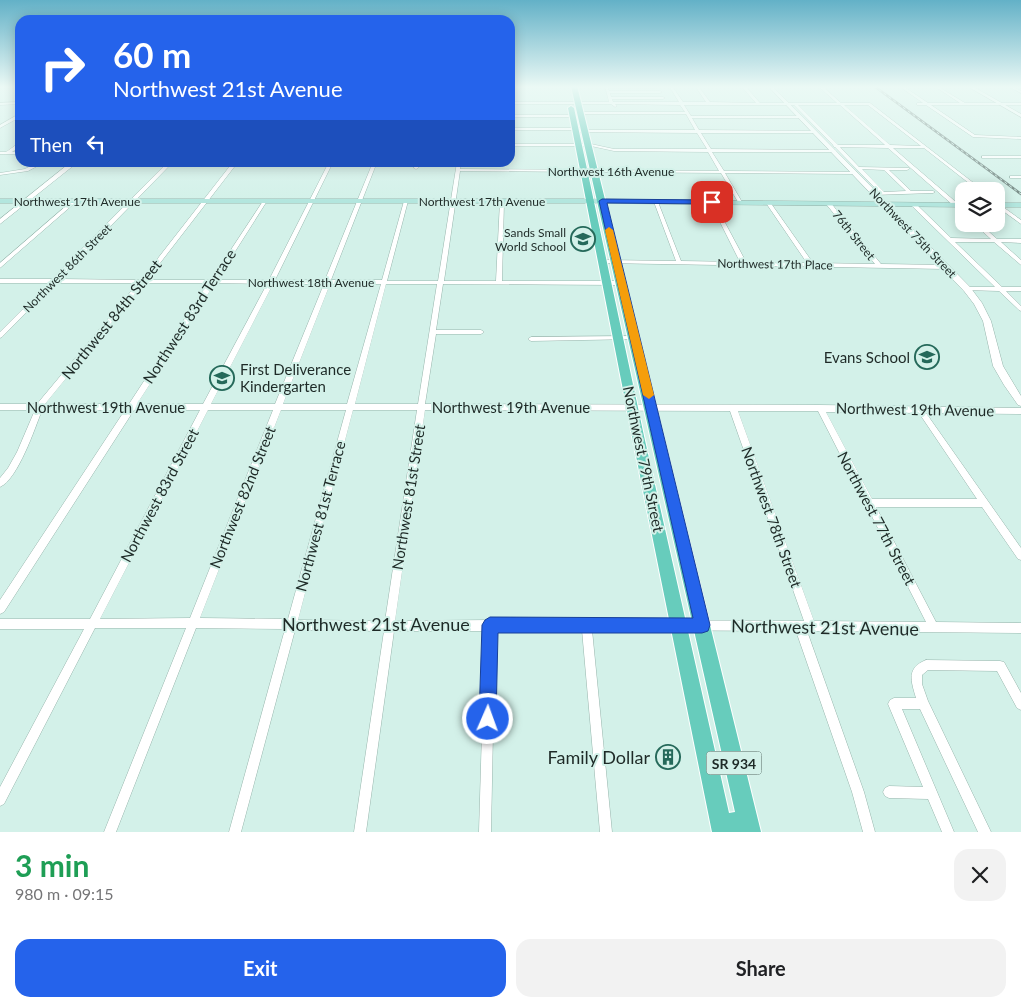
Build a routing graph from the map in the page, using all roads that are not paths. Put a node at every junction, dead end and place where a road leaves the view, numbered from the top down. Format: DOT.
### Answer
graph roads {
  1 [pos="575,125"];
  2 [pos="584,125"];
  3 [pos="694,125"];
  4 [pos="808,125"];
  5 [pos="811,125"];
  6 [pos="865,125"];
  7 [pos="898,125"];
  8 [pos="958,125"];
  9 [pos="515,129"];
  10 [pos="576,130"];
  11 [pos="585,130"];
  12 [pos="698,132"];
  13 [pos="815,132"];
  14 [pos="1021,138"];
  15 [pos="515,144"];
  16 [pos="579,145"];
  17 [pos="589,145"];
  18 [pos="890,146"];
  19 [pos="15,147"];
  20 [pos="925,147"];
  21 [pos="833,148"];
  22 [pos="710,151"];
  23 [pos="0,153"];
  24 [pos="7,153"];
  25 [pos="15,153"];
  26 [pos="984,157"];
  27 [pos="1021,157"];
  28 [pos="32,167"];
  29 [pos="69,167"];
  30 [pos="166,167"];
  31 [pos="232,167"];
  32 [pos="329,167"];
  33 [pos="373,167"];
  34 [pos="459,167"];
  35 [pos="484,167"];
  36 [pos="885,168"];
  37 [pos="907,169"];
  38 [pos="595,170"];
  39 [pos="584,171"];
  40 [pos="723,171"];
  41 [pos="857,171"];
  42 [pos="0,174"];
  43 [pos="1012,177"];
  44 [pos="1021,177"];
  45 [pos="970,182"];
  46 [pos="909,192"];
  47 [pos="933,192"];
  48 [pos="883,193"];
  49 [pos="875,194"];
  50 [pos="0,201"];
  51 [pos="27,201"];
  52 [pos="75,201"];
  53 [pos="134,201"];
  54 [pos="206,201"];
  55 [pos="265,201"];
  56 [pos="312,201"];
  57 [pos="360,201"];
  58 [pos="406,201"];
  59 [pos="453,201"];
  60 [pos="502,201"];
  61 [pos="591,201"];
  62 [pos="602,201"];
  63 [pos="955,201"];
  64 [pos="656,202"];
  65 [pos="712,202"];
  66 [pos="740,202"];
  67 [pos="768,203"];
  68 [pos="828,203"];
  69 [pos="884,204"];
  70 [pos="913,204"];
  71 [pos="1005,204"];
  72 [pos="955,205"];
  73 [pos="1021,205"];
  74 [pos="1005,210"];
  75 [pos="0,222"];
  76 [pos="1021,222"];
  77 [pos="986,232"];
  78 [pos="949,240"];
  79 [pos="995,240"];
  80 [pos="1021,241"];
  81 [pos="604,262"];
  82 [pos="617,262"];
  83 [pos="679,263"];
  84 [pos="1021,263"];
  85 [pos="744,264"];
  86 [pos="811,265"];
  87 [pos="0,266"];
  88 [pos="879,266"];
  89 [pos="946,267"];
  90 [pos="0,281"];
  91 [pos="53,282"];
  92 [pos="142,282"];
  93 [pos="211,282"];
  94 [pos="271,282"];
  95 [pos="328,282"];
  96 [pos="384,282"];
  97 [pos="442,282"];
  98 [pos="499,282"];
  99 [pos="608,283"];
  100 [pos="622,283"];
  101 [pos="1000,288"];
  102 [pos="967,289"];
  103 [pos="1021,289"];
  104 [pos="1021,309"];
  105 [pos="434,332"];
  106 [pos="481,332"];
  107 [pos="0,336"];
  108 [pos="531,338"];
  109 [pos="620,338"];
  110 [pos="635,338"];
  111 [pos="1021,403"];
  112 [pos="40,406"];
  113 [pos="0,407"];
  114 [pos="130,407"];
  115 [pos="206,407"];
  116 [pos="278,407"];
  117 [pos="350,407"];
  118 [pos="422,407"];
  119 [pos="634,408"];
  120 [pos="651,408"];
  121 [pos="733,408"];
  122 [pos="820,408"];
  123 [pos="920,409"];
  124 [pos="1021,411"];
  125 [pos="0,484"];
  126 [pos="650,489"];
  127 [pos="670,489"];
  128 [pos="870,503"];
  129 [pos="984,503"];
  130 [pos="1021,556"];
  131 [pos="0,609"];
  132 [pos="92,623"];
  133 [pos="193,623"];
  134 [pos="0,624"];
  135 [pos="292,624"];
  136 [pos="490,625"];
  137 [pos="680,625"];
  138 [pos="702,625"];
  139 [pos="389,626"];
  140 [pos="587,626"];
  141 [pos="805,627"];
  142 [pos="934,628"];
  143 [pos="1021,628"];
  144 [pos="923,703"];
  145 [pos="1021,704"];
  146 [pos="889,792"];
  147 [pos="932,793"];
  148 [pos="0,800"];
  149 [pos="749,827"];
  150 [pos="722,828"];
  151 [pos="110,832"];
  152 [pos="235,832"];
  153 [pos="360,832"];
  154 [pos="485,832"];
  155 [pos="606,832"];
  156 [pos="869,832"];
  157 [pos="948,832"];
  158 [pos="985,832"];
  1 -- 10 [label="main road, Northwest 79th Street / SR 934"];
  2 -- 11 [label="main road, Northwest 79th Street / SR 934"];
  3 -- 12 [label="street"];
  4 -- 13 [label="street, Northwest 75th Street"];
  5 -- 21 [label="street"];
  6 -- 18 [label="street"];
  7 -- 20 [label="street"];
  8 -- 14 [label="street"];
  9 -- 10 [label="street"];
  10 -- 11 [label="street"];
  10 -- 16 [label="main road, Northwest 79th Street / SR 934"];
  11 -- 12 [label="street"];
  11 -- 17 [label="main road, Northwest 79th Street / SR 934"];
  12 -- 13 [label="street"];
  12 -- 22 [label="street"];
  13 -- 21 [label="street, Northwest 75th Street"];
  15 -- 16 [label="street"];
  16 -- 17 [label="street"];
  16 -- 39 [label="main road, Northwest 79th Street / SR 934"];
  17 -- 22 [label="street"];
  17 -- 38 [label="main road, Northwest 79th Street / SR 934"];
  18 -- 20 [label="street"];
  18 -- 21 [label="street"];
  18 -- 63 [label="street"];
  19 -- 24 [label="street"];
  20 -- 45 [label="street"];
  21 -- 22 [label="street"];
  21 -- 41 [label="street, Northwest 75th Street"];
  22 -- 40 [label="street"];
  23 -- 24 [label="street"];
  24 -- 25 [label="street"];
  26 -- 27 [label="street"];
  28 -- 42 [label="street"];
  29 -- 51 [label="street"];
  30 -- 53 [label="street, Northwest 86th Street"];
  31 -- 54 [label="street, Northwest 84th Street"];
  32 -- 56 [label="street, Northwest 83rd Street"];
  33 -- 57 [label="street, Northwest 82nd Street"];
  34 -- 59 [label="street, Northwest 81st Street"];
  35 -- 39 [label="street, Northwest 16th Avenue"];
  36 -- 37 [label="street, Northwest 16th Avenue"];
  36 -- 41 [label="street, Northwest 16th Avenue"];
  36 -- 46 [label="street"];
  38 -- 39 [label="street, Northwest 16th Avenue"];
  38 -- 40 [label="street, Northwest 16th Avenue"];
  38 -- 62 [label="main road, Northwest 79th Street / SR 934"];
  39 -- 61 [label="main road, Northwest 79th Street / SR 934"];
  40 -- 41 [label="street, Northwest 16th Avenue"];
  40 -- 66 [label="street"];
  41 -- 48 [label="street"];
  41 -- 49 [label="street, Northwest 75th Street"];
  43 -- 44 [label="street"];
  46 -- 47 [label="street"];
  46 -- 48 [label="street"];
  48 -- 49 [label="street"];
  49 -- 69 [label="street, Northwest 75th Street"];
  50 -- 51 [label="main road, Northwest 17th Avenue"];
  51 -- 52 [label="main road, Northwest 17th Avenue"];
  51 -- 75 [label="street"];
  52 -- 53 [label="main road, Northwest 17th Avenue"];
  52 -- 87 [label="street"];
  53 -- 54 [label="main road, Northwest 17th Avenue"];
  53 -- 91 [label="street, Northwest 86th Street"];
  54 -- 55 [label="main road, Northwest 17th Avenue"];
  54 -- 92 [label="street, Northwest 84th Street"];
  55 -- 56 [label="main road, Northwest 17th Avenue"];
  55 -- 93 [label="street, Northwest 83rd Terrace"];
  56 -- 57 [label="main road, Northwest 17th Avenue"];
  56 -- 94 [label="street, Northwest 83rd Street"];
  57 -- 58 [label="main road, Northwest 17th Avenue"];
  57 -- 95 [label="street, Northwest 82nd Street"];
  58 -- 59 [label="main road, Northwest 17th Avenue"];
  58 -- 96 [label="street, Northwest 81st Terrace"];
  59 -- 60 [label="main road, Northwest 17th Avenue"];
  59 -- 97 [label="street, Northwest 81st Street"];
  60 -- 61 [label="main road, Northwest 17th Avenue"];
  60 -- 98 [label="street"];
  61 -- 62 [label="main road, Northwest 17th Avenue"];
  61 -- 81 [label="main road, Northwest 79th Street / SR 934"];
  62 -- 64 [label="main road, Northwest 17th Avenue"];
  62 -- 82 [label="main road, Northwest 79th Street / SR 934"];
  64 -- 65 [label="main road, Northwest 17th Avenue"];
  64 -- 83 [label="street"];
  65 -- 66 [label="main road, Northwest 17th Avenue"];
  65 -- 85 [label="street"];
  66 -- 67 [label="main road, Northwest 17th Avenue"];
  67 -- 68 [label="main road, Northwest 17th Avenue"];
  67 -- 86 [label="street"];
  68 -- 69 [label="main road, Northwest 17th Avenue"];
  68 -- 88 [label="street, 76th Street"];
  69 -- 70 [label="main road, Northwest 17th Avenue"];
  69 -- 89 [label="street, Northwest 75th Street"];
  70 -- 72 [label="main road, Northwest 17th Avenue"];
  70 -- 78 [label="street"];
  71 -- 73 [label="main road"];
  74 -- 76 [label="street"];
  77 -- 79 [label="street"];
  78 -- 79 [label="street"];
  78 -- 101 [label="street"];
  79 -- 80 [label="street"];
  79 -- 84 [label="street"];
  81 -- 82 [label="street, Northwest 17th Place"];
  81 -- 99 [label="main road, Northwest 79th Street / SR 934"];
  82 -- 83 [label="street, Northwest 17th Place"];
  82 -- 100 [label="main road, Northwest 79th Street / SR 934"];
  83 -- 85 [label="street, Northwest 17th Place"];
  85 -- 86 [label="street, Northwest 17th Place"];
  86 -- 88 [label="street, Northwest 17th Place"];
  88 -- 89 [label="street, Northwest 17th Place"];
  89 -- 102 [label="street, Northwest 75th Street"];
  90 -- 91 [label="street, Northwest 18th Avenue"];
  91 -- 92 [label="street, Northwest 18th Avenue"];
  91 -- 107 [label="street, Northwest 86th Street"];
  92 -- 93 [label="street, Northwest 18th Avenue"];
  92 -- 112 [label="street, Northwest 84th Street"];
  93 -- 94 [label="street, Northwest 18th Avenue"];
  93 -- 114 [label="street, Northwest 83rd Terrace"];
  94 -- 95 [label="street, Northwest 18th Avenue"];
  94 -- 115 [label="street, Northwest 83rd Street"];
  95 -- 96 [label="street, Northwest 18th Avenue"];
  95 -- 116 [label="street, Northwest 82nd Street"];
  96 -- 97 [label="street, Northwest 18th Avenue"];
  96 -- 117 [label="street, Northwest 81st Terrace"];
  97 -- 98 [label="street, Northwest 18th Avenue"];
  97 -- 105 [label="street, Northwest 81st Street"];
  98 -- 99 [label="street, Northwest 18th Avenue"];
  99 -- 100 [label="street, Northwest 18th Avenue"];
  99 -- 109 [label="main road, Northwest 79th Street / SR 934"];
  100 -- 110 [label="main road, Northwest 79th Street / SR 934"];
  101 -- 102 [label="street"];
  101 -- 103 [label="street"];
  101 -- 104 [label="street"];
  102 -- 111 [label="street, Northwest 75th Street"];
  105 -- 106 [label="street"];
  105 -- 118 [label="street, Northwest 81st Street"];
  108 -- 109 [label="street"];
  109 -- 110 [label="street"];
  109 -- 119 [label="main road, Northwest 79th Street / SR 934"];
  110 -- 120 [label="main road, Northwest 79th Street / SR 934"];
  112 -- 113 [label="street, Northwest 19th Avenue"];
  112 -- 114 [label="street, Northwest 19th Avenue"];
  112 -- 125 [label="street, Northwest 84th Street"];
  114 -- 115 [label="street, Northwest 19th Avenue"];
  114 -- 131 [label="street, Northwest 83rd Terrace"];
  115 -- 116 [label="street, Northwest 19th Avenue"];
  115 -- 132 [label="street, Northwest 83rd Street"];
  116 -- 117 [label="street, Northwest 19th Avenue"];
  116 -- 133 [label="street, Northwest 82nd Street"];
  117 -- 118 [label="street, Northwest 19th Avenue"];
  117 -- 135 [label="street, Northwest 81st Terrace"];
  118 -- 119 [label="street, Northwest 19th Avenue"];
  118 -- 139 [label="street, Northwest 81st Street"];
  119 -- 120 [label="street, Northwest 19th Avenue"];
  119 -- 126 [label="main road, Northwest 79th Street / SR 934"];
  120 -- 121 [label="street, Northwest 19th Avenue"];
  120 -- 127 [label="main road, Northwest 79th Street / SR 934"];
  121 -- 122 [label="street, Northwest 19th Avenue"];
  121 -- 141 [label="street, Northwest 78th Street"];
  122 -- 123 [label="street, Northwest 19th Avenue"];
  122 -- 128 [label="street, Northwest 77th Street"];
  123 -- 124 [label="street, Northwest 19th Avenue"];
  123 -- 129 [label="street"];
  126 -- 127 [label="main road"];
  126 -- 137 [label="main road, Northwest 79th Street / SR 934"];
  127 -- 138 [label="main road, Northwest 79th Street / SR 934"];
  128 -- 129 [label="street"];
  128 -- 142 [label="street, Northwest 77th Street"];
  129 -- 130 [label="street"];
  132 -- 133 [label="street, Northwest 21st Avenue"];
  132 -- 134 [label="street, Northwest 21st Avenue"];
  132 -- 148 [label="street, Northwest 83rd Street"];
  133 -- 135 [label="street, Northwest 21st Avenue"];
  133 -- 151 [label="street, Northwest 82nd Street"];
  135 -- 139 [label="street, Northwest 21st Avenue"];
  135 -- 152 [label="street, Northwest 81st Terrace"];
  136 -- 139 [label="street, Northwest 21st Avenue"];
  136 -- 140 [label="street, Northwest 21st Avenue"];
  136 -- 154 [label="street"];
  137 -- 138 [label="street, Northwest 21st Avenue"];
  137 -- 140 [label="street, Northwest 21st Avenue"];
  137 -- 150 [label="main road, Northwest 79th Street / SR 934"];
  138 -- 141 [label="street, Northwest 21st Avenue"];
  138 -- 149 [label="main road, Northwest 79th Street / SR 934"];
  139 -- 153 [label="street, Northwest 81st Street"];
  140 -- 155 [label="street"];
  141 -- 142 [label="street, Northwest 21st Avenue"];
  141 -- 156 [label="street, Northwest 78th Street"];
  142 -- 143 [label="street, Northwest 21st Avenue"];
  144 -- 145 [label="street"];
  144 -- 147 [label="street"];
  144 -- 158 [label="street"];
  146 -- 147 [label="street"];
  147 -- 157 [label="street"];
  149 -- 150 [label="main road"];
}
